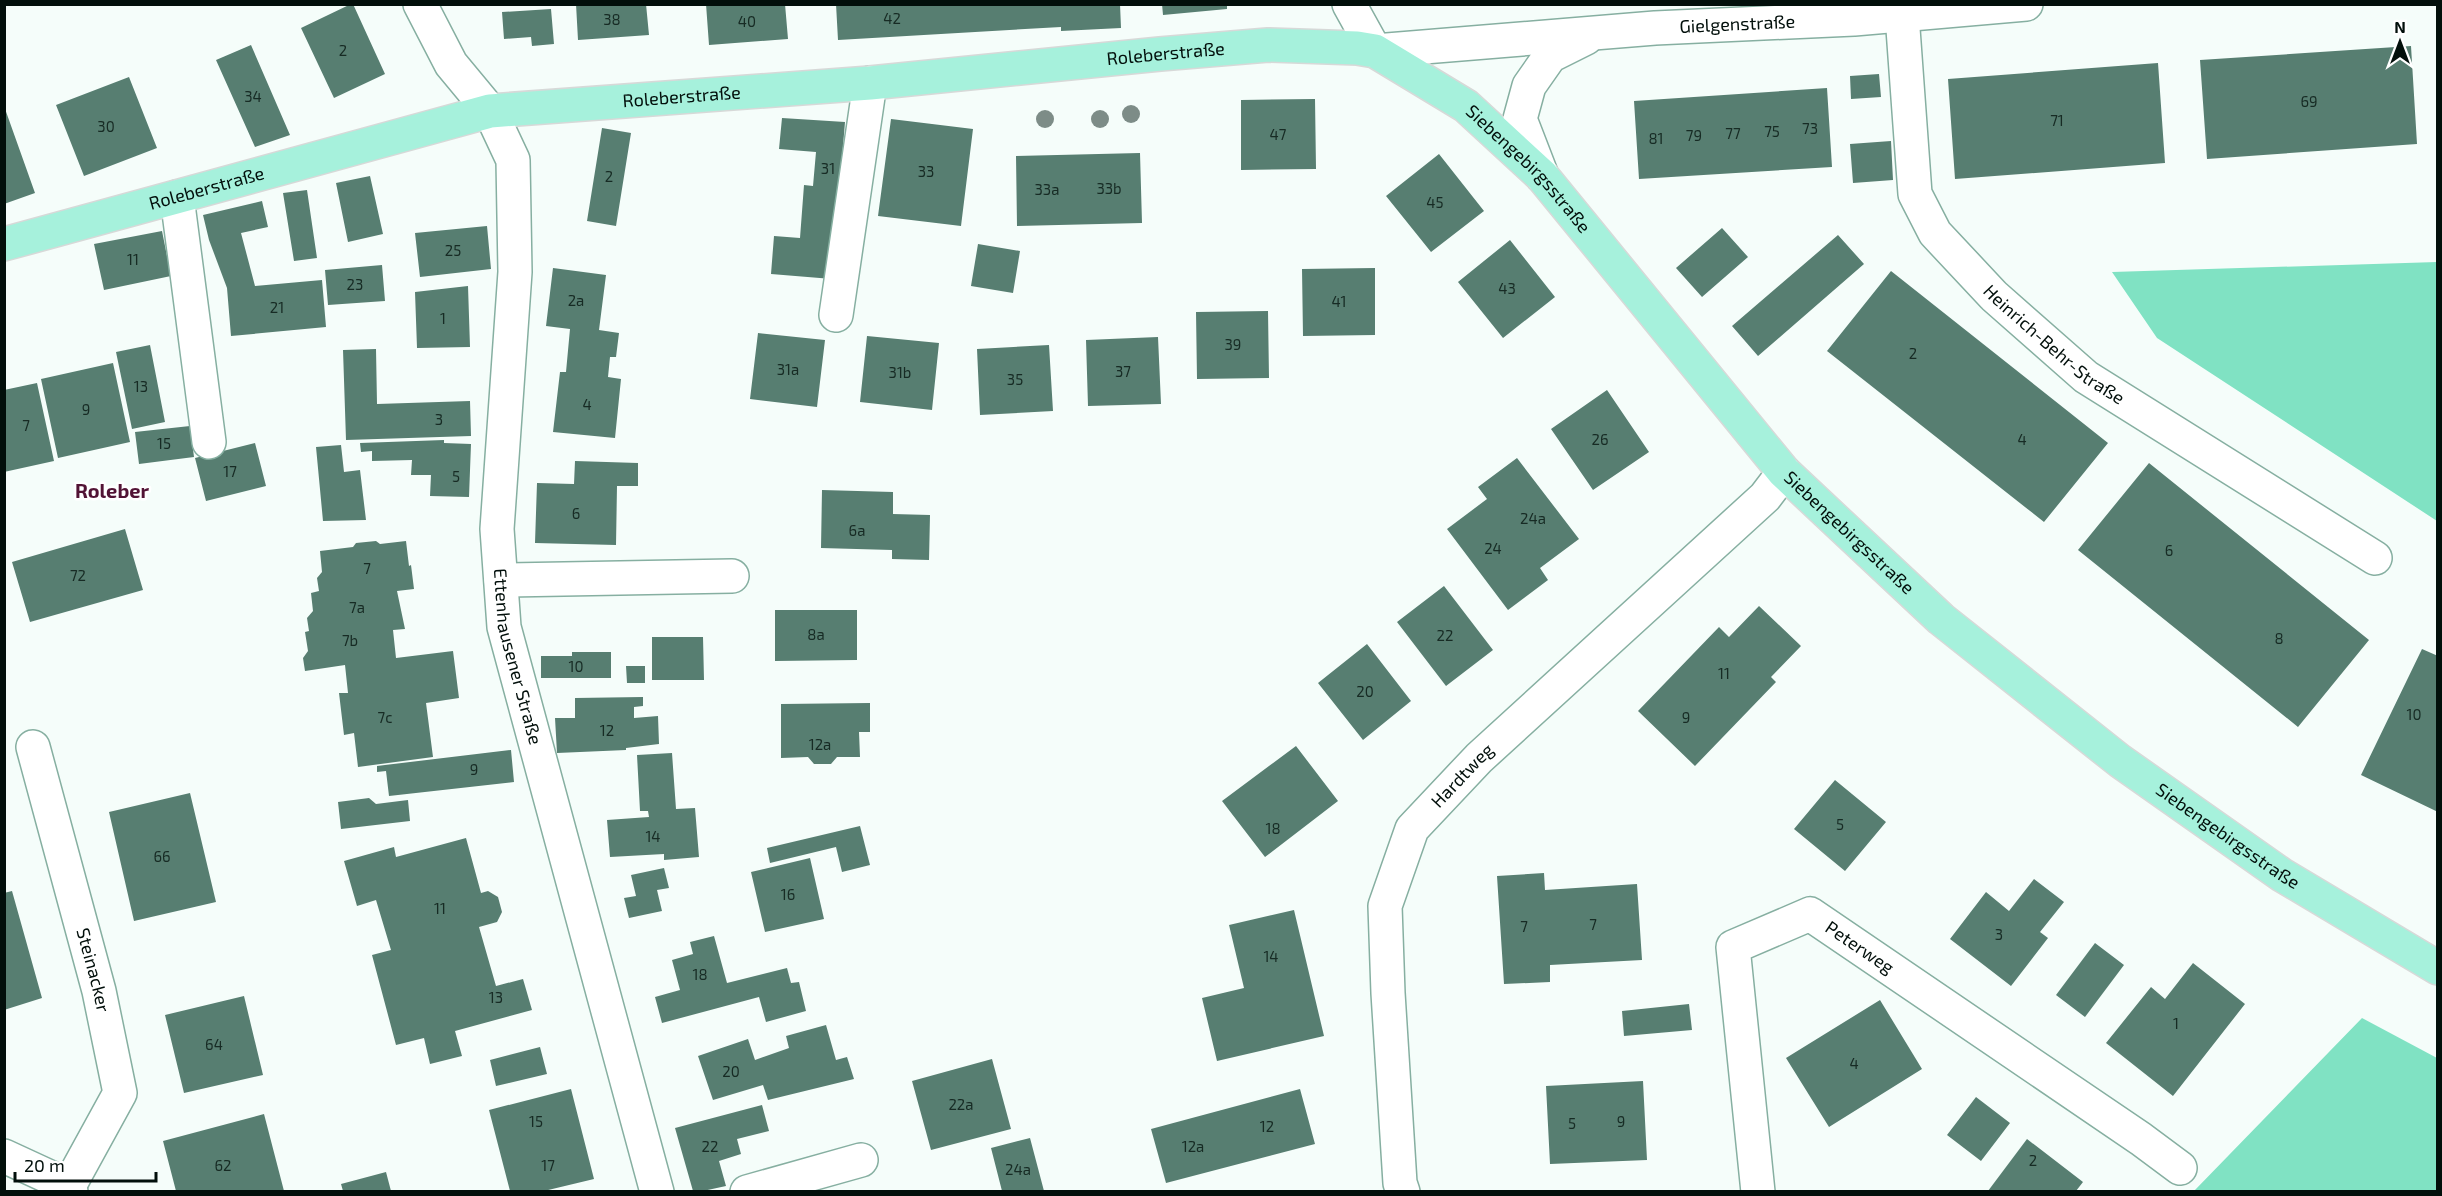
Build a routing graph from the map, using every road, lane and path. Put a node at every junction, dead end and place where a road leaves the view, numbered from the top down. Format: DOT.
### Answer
graph roads {
  1 [pos="420,4"];
  2 [pos="1349,4"];
  3 [pos="2026,4"];
  4 [pos="1853,11"];
  5 [pos="1902,15"];
  6 [pos="1594,33"];
  7 [pos="1374,51"];
  8 [pos="870,83"];
  9 [pos="490,111"];
  10 [pos="1542,176"];
  11 [pos="177,197"];
  12 [pos="4,244"];
  13 [pos="836,315"];
  14 [pos="209,442"];
  15 [pos="1784,472"];
  16 [pos="2375,558"];
  17 [pos="732,576"];
  18 [pos="501,580"];
  19 [pos="33,747"];
  20 [pos="2438,968"];
  21 [pos="4,1156"];
  22 [pos="861,1160"];
  23 [pos="2180,1168"];
  24 [pos="70,1189"];
  25 [pos="657,1191"];
  26 [pos="747,1191"];
  27 [pos="1404,1191"];
  28 [pos="1758,1191"];
  1 -- 9 [label="street, Ettenhausener Straße"];
  2 -- 7 [label="street"];
  3 -- 5 [label="street, Gielgenstraße"];
  4 -- 5 [label="street, Gielgenstraße"];
  4 -- 6 [label="street, Gielgenstraße"];
  5 -- 16 [label="street, Heinrich-Behr-Straße"];
  6 -- 7 [label="street, Gielgenstraße"];
  6 -- 10 [label="street, Gielgenstraße"];
  7 -- 8 [label="main road, Roleberstraße"];
  7 -- 10 [label="main road, Siebengebirgsstraße"];
  8 -- 9 [label="main road, Roleberstraße"];
  8 -- 13 [label="street"];
  9 -- 11 [label="main road, Roleberstraße"];
  9 -- 18 [label="street, Ettenhausener Straße"];
  10 -- 15 [label="main road, Siebengebirgsstraße"];
  11 -- 12 [label="main road, Roleberstraße"];
  11 -- 14 [label="street"];
  15 -- 20 [label="main road, Siebengebirgsstraße"];
  15 -- 27 [label="street, Hardtweg"];
  17 -- 18 [label="street"];
  18 -- 25 [label="street, Ettenhausener Straße"];
  19 -- 24 [label="street, Steinacker"];
  21 -- 24 [label="street, Steinacker"];
  22 -- 26 [label="street"];
  23 -- 28 [label="street, Peterweg"];
}
